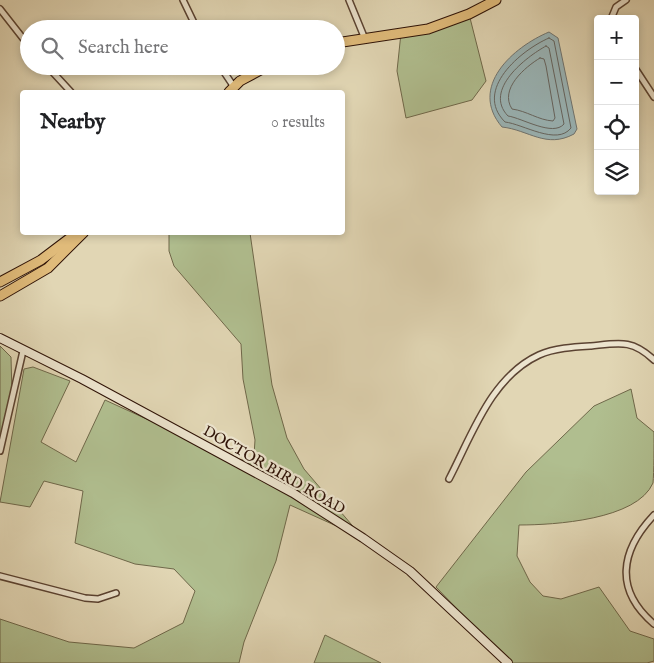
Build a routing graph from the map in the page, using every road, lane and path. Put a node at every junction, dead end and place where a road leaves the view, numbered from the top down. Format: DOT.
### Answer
graph roads {
  1 [pos="182,0"];
  2 [pos="349,0"];
  3 [pos="496,0"];
  4 [pos="626,0"];
  5 [pos="0,9"];
  6 [pos="613,15"];
  7 [pos="192,20"];
  8 [pos="20,35"];
  9 [pos="365,39"];
  10 [pos="345,41"];
  11 [pos="639,74"];
  12 [pos="55,75"];
  13 [pos="224,75"];
  14 [pos="251,75"];
  15 [pos="69,90"];
  16 [pos="231,90"];
  17 [pos="654,97"];
  18 [pos="74,235"];
  19 [pos="81,235"];
  20 [pos="0,282"];
  21 [pos="0,296"];
  22 [pos="0,338"];
  23 [pos="23,351"];
  24 [pos="654,360"];
  25 [pos="0,450"];
  26 [pos="449,479"];
  27 [pos="654,515"];
  28 [pos="0,576"];
  29 [pos="116,592"];
  30 [pos="654,624"];
  31 [pos="508,663"];
  1 -- 7 [label="street"];
  2 -- 9 [label="street"];
  3 -- 9 [label="main road"];
  4 -- 6 [label="street"];
  5 -- 8 [label="street"];
  9 -- 10 [label="main road"];
  11 -- 17 [label="street"];
  12 -- 15 [label="street"];
  13 -- 16 [label="street"];
  14 -- 16 [label="main road"];
  18 -- 20 [label="main road"];
  19 -- 21 [label="main road"];
  22 -- 23 [label="main road, DOCTOR BIRD ROAD"];
  23 -- 25 [label="street"];
  23 -- 31 [label="main road, DOCTOR BIRD ROAD"];
  24 -- 26 [label="street"];
  27 -- 30 [label="street"];
  28 -- 29 [label="street"];
}
